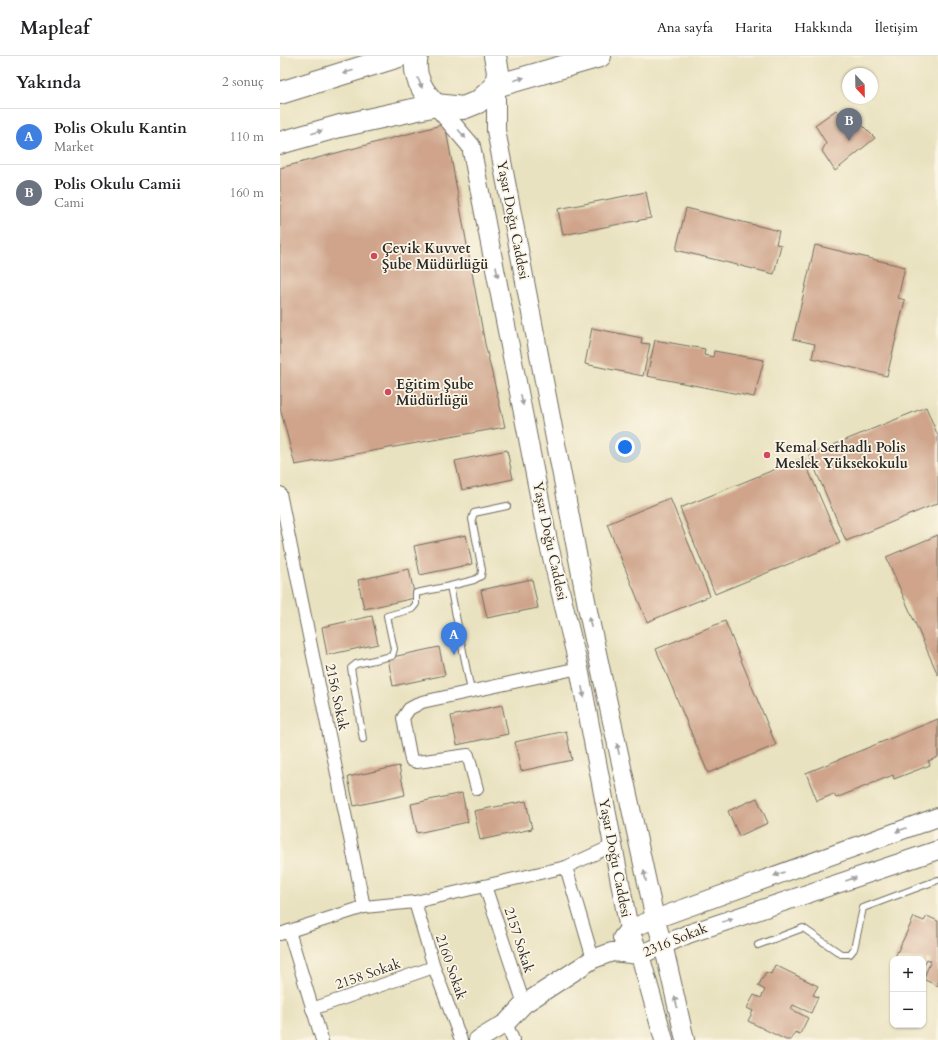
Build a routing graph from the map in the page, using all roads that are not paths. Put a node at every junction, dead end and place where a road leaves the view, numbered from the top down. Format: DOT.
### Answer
graph roads {
  1 [pos="398,56"];
  2 [pos="417,56"];
  3 [pos="495,56"];
  4 [pos="600,56"];
  5 [pos="496,86"];
  6 [pos="280,93"];
  7 [pos="436,105"];
  8 [pos="280,143"];
  9 [pos="280,493"];
  10 [pos="507,506"];
  11 [pos="450,586"];
  12 [pos="579,668"];
  13 [pos="472,692"];
  14 [pos="363,739"];
  15 [pos="477,789"];
  16 [pos="938,817"];
  17 [pos="612,846"];
  18 [pos="938,850"];
  19 [pos="566,867"];
  20 [pos="938,880"];
  21 [pos="485,886"];
  22 [pos="415,902"];
  23 [pos="364,907"];
  24 [pos="655,919"];
  25 [pos="629,929"];
  26 [pos="285,932"];
  27 [pos="663,944"];
  28 [pos="758,945"];
  29 [pos="612,952"];
  30 [pos="640,956"];
  31 [pos="593,958"];
  32 [pos="434,967"];
  33 [pos="524,1004"];
  34 [pos="312,1009"];
  35 [pos="506,1023"];
  36 [pos="322,1040"];
  37 [pos="461,1040"];
  38 [pos="478,1040"];
  39 [pos="513,1040"];
  40 [pos="664,1040"];
  41 [pos="685,1040"];
  1 -- 6 [label="highway, one-way"];
  2 -- 7 [label="highway, Yaşar Doğu Caddesi, one-way"];
  3 -- 5 [label="highway, Yaşar Doğu Caddesi"];
  5 -- 4 [label="highway, one-way"];
  5 -- 7 [label="highway"];
  24 -- 5 [label="main road, Yaşar Doğu Caddesi, one-way"];
  8 -- 7 [label="highway, one-way"];
  7 -- 12 [label="main road, Yaşar Doğu Caddesi, one-way"];
  9 -- 23 [label="street, 2156 Sokak"];
  10 -- 11 [label="lane"];
  11 -- 13 [label="lane"];
  11 -- 14 [label="lane"];
  12 -- 13 [label="street"];
  12 -- 17 [label="main road, Yaşar Doğu Caddesi, one-way"];
  13 -- 15 [label="street"];
  16 -- 24 [label="main road, 2316 Sokak, one-way"];
  17 -- 19 [label="street"];
  17 -- 25 [label="main road, Yaşar Doğu Caddesi"];
  27 -- 18 [label="main road, 2316 Sokak, one-way"];
  19 -- 21 [label="street"];
  19 -- 31 [label="street"];
  20 -- 28 [label="lane"];
  21 -- 22 [label="street"];
  21 -- 33 [label="street, 2157 Sokak"];
  22 -- 23 [label="street"];
  22 -- 32 [label="street, 2160 Sokak"];
  23 -- 26 [label="street"];
  24 -- 25 [label="main road, 2316 Sokak"];
  24 -- 27 [label="main road, Yaşar Doğu Caddesi"];
  25 -- 29 [label="main road, 2316 Sokak"];
  25 -- 30 [label="main road, Yaşar Doğu Caddesi"];
  26 -- 34 [label="street"];
  27 -- 30 [label="main road, 2316 Sokak"];
  41 -- 27 [label="main road, Yaşar Doğu Caddesi, one-way"];
  29 -- 30 [label="main road, 2316 Sokak"];
  29 -- 31 [label="main road"];
  30 -- 40 [label="main road, Yaşar Doğu Caddesi"];
  31 -- 33 [label="main road"];
  32 -- 34 [label="street, 2158 Sokak"];
  32 -- 37 [label="street, 2160 Sokak"];
  33 -- 35 [label="main road"];
  34 -- 36 [label="street"];
  35 -- 38 [label="main road"];
  35 -- 39 [label="street"];
}
